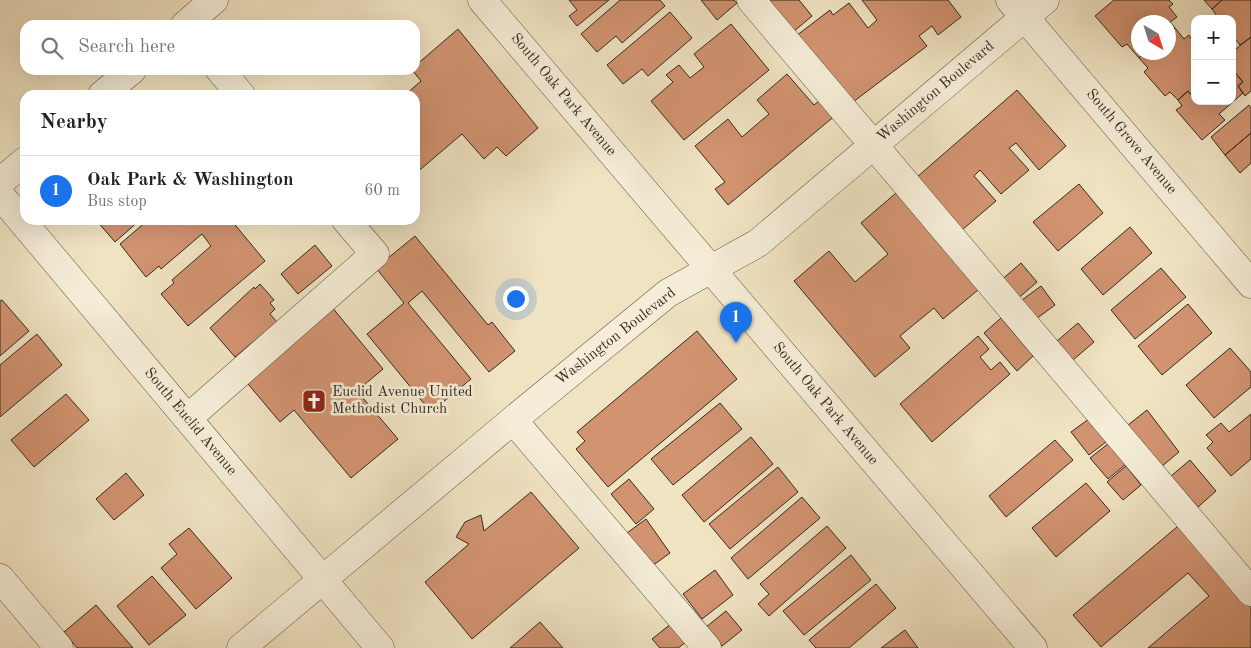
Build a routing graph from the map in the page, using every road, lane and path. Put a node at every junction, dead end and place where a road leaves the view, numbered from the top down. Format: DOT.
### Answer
graph roads {
  1 [pos="214,0"];
  2 [pos="482,0"];
  3 [pos="751,0"];
  4 [pos="1027,6"];
  5 [pos="191,20"];
  6 [pos="126,75"];
  7 [pos="224,75"];
  8 [pos="108,90"];
  9 [pos="237,90"];
  10 [pos="874,145"];
  11 [pos="20,164"];
  12 [pos="0,182"];
  13 [pos="0,196"];
  14 [pos="20,220"];
  15 [pos="25,225"];
  16 [pos="350,225"];
  17 [pos="711,269"];
  18 [pos="1251,284"];
  19 [pos="188,418"];
  20 [pos="513,420"];
  21 [pos="0,578"];
  22 [pos="322,580"];
  23 [pos="1251,592"];
  24 [pos="59,648"];
  25 [pos="241,648"];
  26 [pos="380,648"];
  27 [pos="707,648"];
  28 [pos="1033,648"];
  1 -- 5 [label="street"];
  2 -- 17 [label="street, South Oak Park Avenue"];
  3 -- 10 [label="street"];
  4 -- 10 [label="street, Washington Boulevard"];
  4 -- 18 [label="street, South Grove Avenue"];
  6 -- 8 [label="street"];
  7 -- 9 [label="street"];
  10 -- 17 [label="street, Washington Boulevard"];
  10 -- 23 [label="street"];
  11 -- 12 [label="street"];
  13 -- 14 [label="street, South Euclid Avenue"];
  15 -- 19 [label="street, South Euclid Avenue"];
  16 -- 19 [label="street"];
  17 -- 20 [label="street, Washington Boulevard"];
  17 -- 28 [label="street, South Oak Park Avenue"];
  19 -- 22 [label="street, South Euclid Avenue"];
  20 -- 22 [label="street, Washington Boulevard"];
  20 -- 27 [label="street"];
  21 -- 24 [label="street"];
  22 -- 25 [label="street, Washington Boulevard"];
  22 -- 26 [label="street, South Euclid Avenue"];
}
